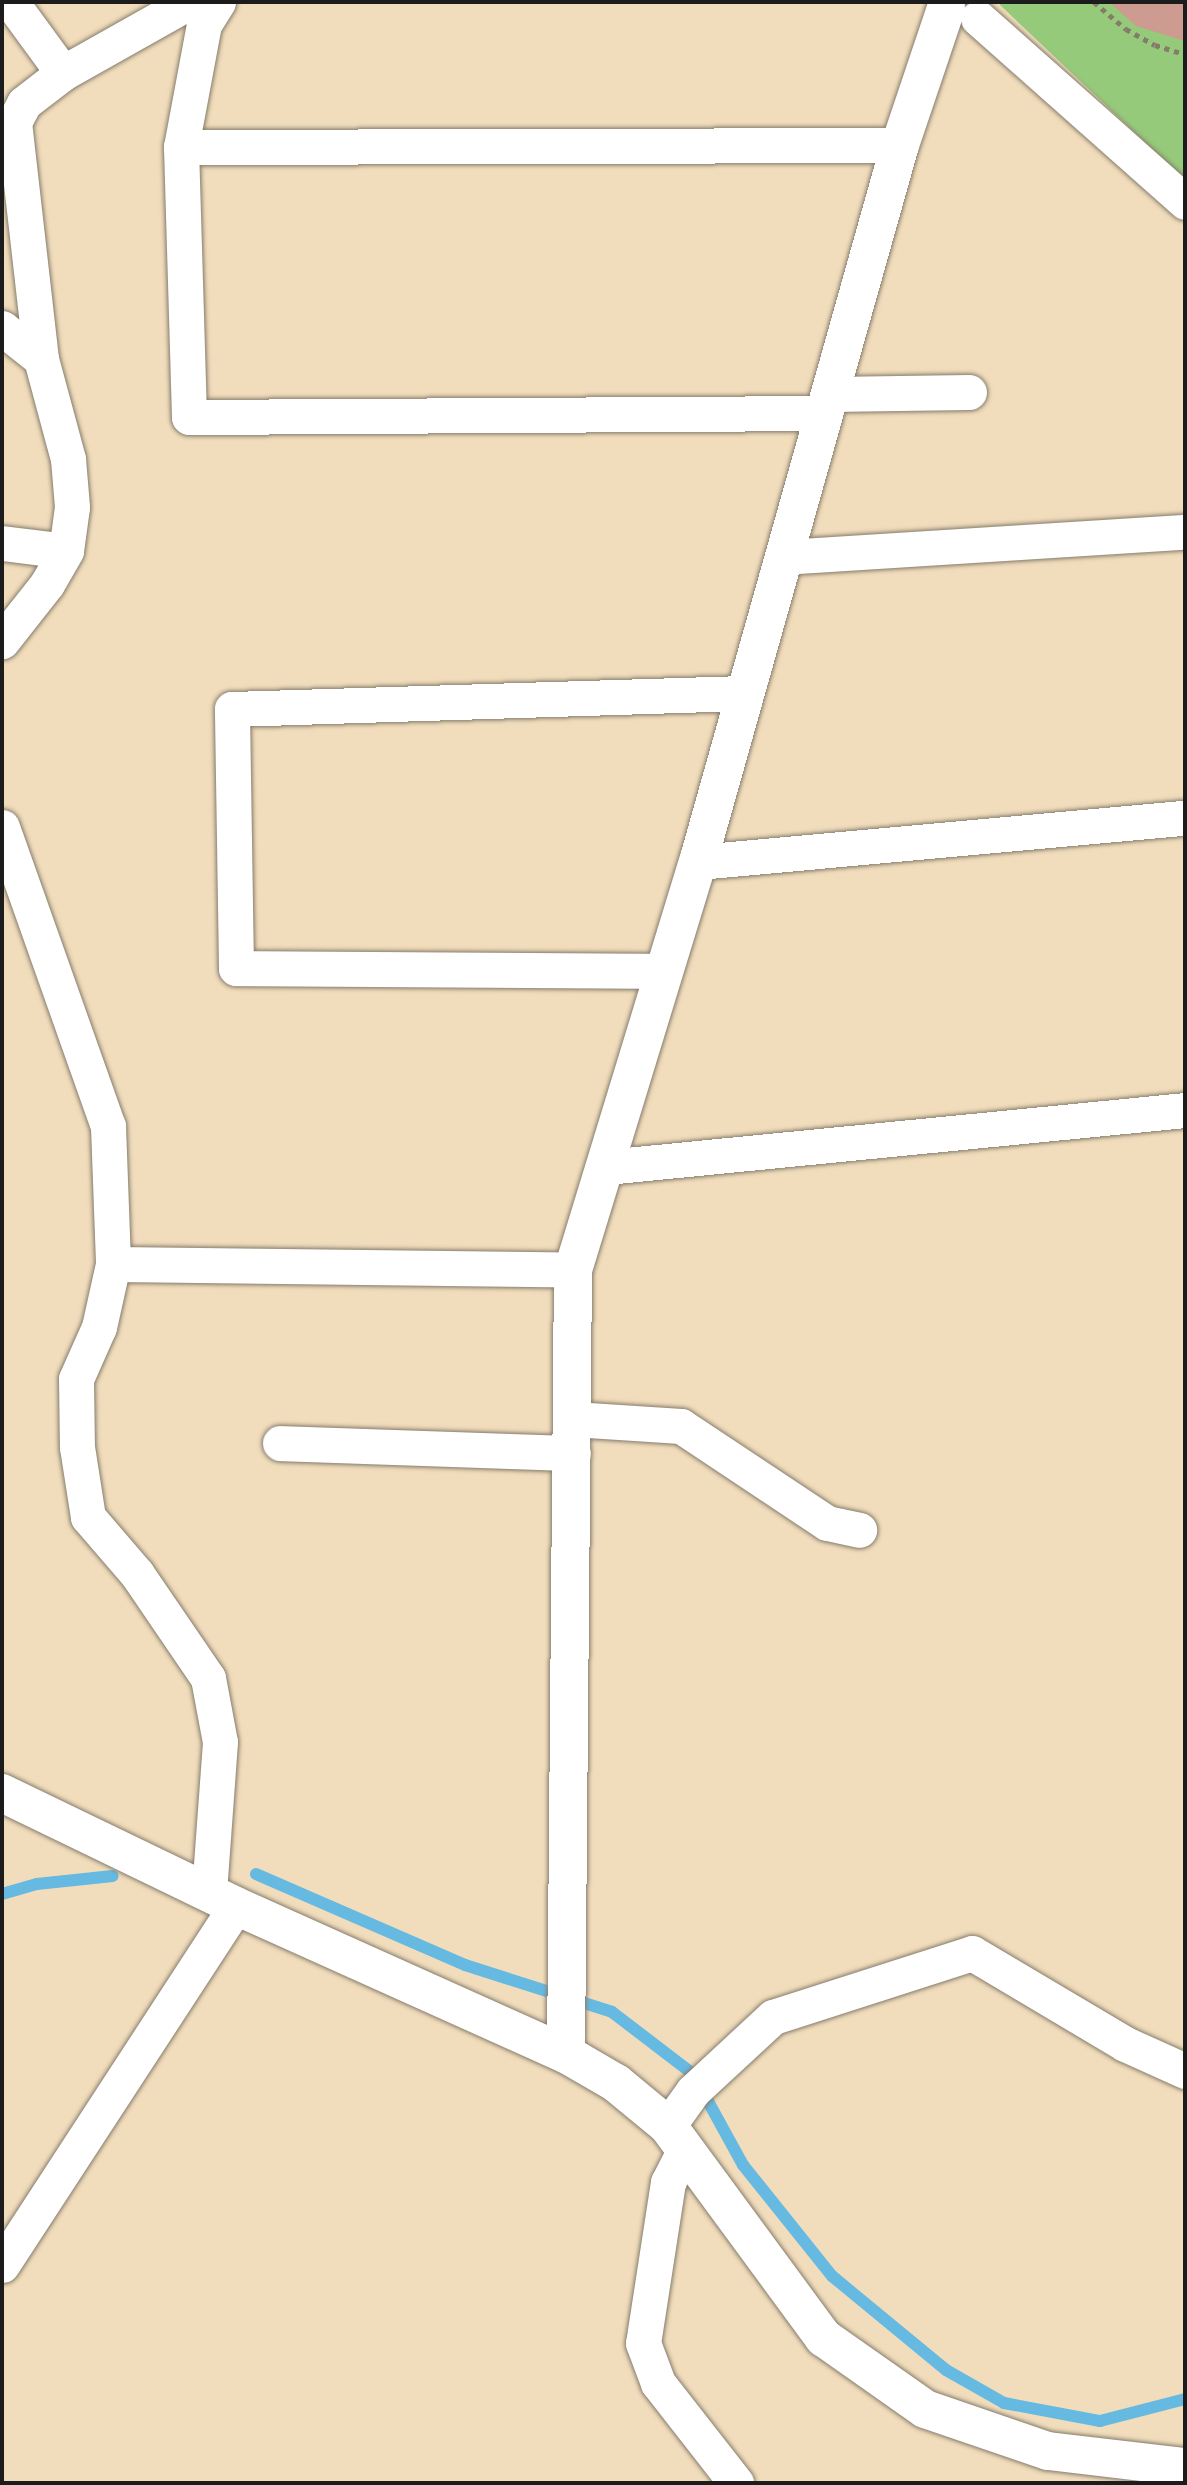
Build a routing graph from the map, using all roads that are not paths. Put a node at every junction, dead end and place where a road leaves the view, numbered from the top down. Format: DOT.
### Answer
graph roads {
  1 [pos="11,2"];
  2 [pos="189,2"];
  3 [pos="218,2"];
  4 [pos="959,7"];
  5 [pos="63,73"];
  6 [pos="900,145"];
  7 [pos="181,147"];
  8 [pos="1185,202"];
  9 [pos="2,328"];
  10 [pos="41,359"];
  11 [pos="969,392"];
  12 [pos="827,403"];
  13 [pos="1185,532"];
  14 [pos="2,543"];
  15 [pos="66,551"];
  16 [pos="783,557"];
  17 [pos="2,641"];
  18 [pos="744,693"];
  19 [pos="1185,818"];
  20 [pos="2,827"];
  21 [pos="698,862"];
  22 [pos="663,971"];
  23 [pos="1185,1110"];
  24 [pos="606,1167"];
  25 [pos="113,1264"];
  26 [pos="573,1270"];
  27 [pos="573,1436"];
  28 [pos="280,1443"];
  29 [pos="859,1530"];
  30 [pos="2,1793"];
  31 [pos="223,1899"];
  32 [pos="566,2054"];
  33 [pos="1185,2071"];
  34 [pos="676,2137"];
  35 [pos="2,2265"];
  36 [pos="1185,2467"];
  37 [pos="737,2483"];
  1 -- 5 [label="street"];
  2 -- 5 [label="street"];
  3 -- 7 [label="street"];
  4 -- 6 [label="street"];
  4 -- 8 [label="street"];
  5 -- 10 [label="street"];
  6 -- 7 [label="street"];
  6 -- 12 [label="street"];
  7 -- 12 [label="street"];
  9 -- 10 [label="street"];
  10 -- 15 [label="street"];
  11 -- 12 [label="street"];
  12 -- 16 [label="street"];
  13 -- 16 [label="street"];
  14 -- 15 [label="street"];
  15 -- 17 [label="street"];
  16 -- 18 [label="street"];
  18 -- 21 [label="street"];
  18 -- 22 [label="street"];
  19 -- 21 [label="street"];
  20 -- 25 [label="street"];
  21 -- 22 [label="street"];
  22 -- 24 [label="street"];
  23 -- 24 [label="street"];
  24 -- 26 [label="street"];
  25 -- 26 [label="street"];
  25 -- 31 [label="street"];
  26 -- 27 [label="street"];
  27 -- 28 [label="street"];
  27 -- 29 [label="street"];
  27 -- 32 [label="street"];
  30 -- 31 [label="street"];
  31 -- 32 [label="street"];
  31 -- 35 [label="street"];
  32 -- 34 [label="street"];
  33 -- 34 [label="street"];
  34 -- 36 [label="street"];
  34 -- 37 [label="street"];
}
